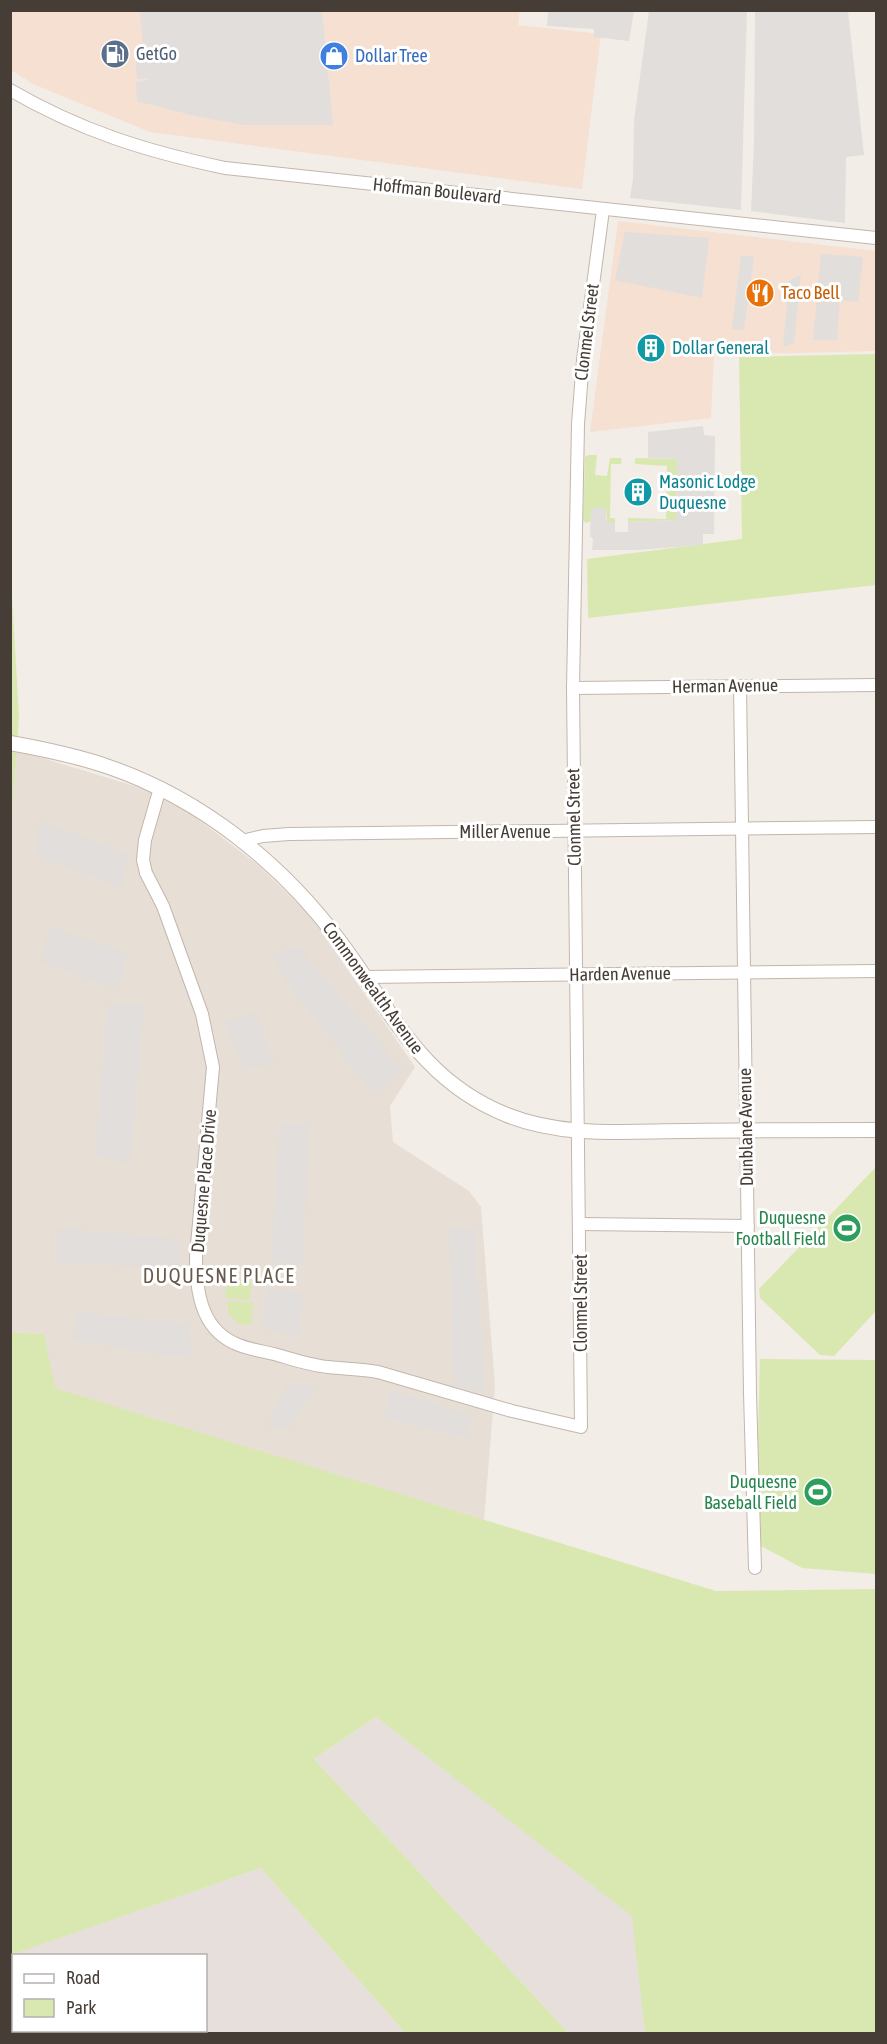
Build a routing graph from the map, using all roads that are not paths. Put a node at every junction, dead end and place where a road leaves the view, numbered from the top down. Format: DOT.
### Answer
graph roads {
  1 [pos="10,90"];
  2 [pos="603,210"];
  3 [pos="876,238"];
  4 [pos="876,685"];
  5 [pos="740,686"];
  6 [pos="573,688"];
  7 [pos="10,743"];
  8 [pos="160,788"];
  9 [pos="876,827"];
  10 [pos="742,829"];
  11 [pos="574,832"];
  12 [pos="242,841"];
  13 [pos="876,971"];
  14 [pos="744,972"];
  15 [pos="577,974"];
  16 [pos="364,978"];
  17 [pos="579,1130"];
  18 [pos="876,1130"];
  19 [pos="747,1131"];
  20 [pos="580,1224"];
  21 [pos="748,1226"];
  22 [pos="582,1427"];
  23 [pos="755,1568"];
  1 -- 2 [label="street, Hoffman Boulevard"];
  2 -- 3 [label="street, Hoffman Boulevard"];
  2 -- 6 [label="street, Clonmel Street"];
  4 -- 5 [label="street, Herman Avenue"];
  5 -- 6 [label="street, Herman Avenue"];
  5 -- 10 [label="street, Dunblane Avenue"];
  6 -- 11 [label="street, Clonmel Street"];
  7 -- 8 [label="street, Commonwealth Avenue"];
  8 -- 12 [label="street, Commonwealth Avenue"];
  8 -- 22 [label="street, Duquesne Place Drive"];
  9 -- 10 [label="street, Miller Avenue"];
  10 -- 11 [label="street, Miller Avenue"];
  10 -- 14 [label="street, Dunblane Avenue"];
  11 -- 12 [label="street, Miller Avenue"];
  11 -- 15 [label="street, Clonmel Street"];
  12 -- 16 [label="street, Commonwealth Avenue"];
  13 -- 14 [label="street, Harden Avenue"];
  14 -- 15 [label="street, Harden Avenue"];
  14 -- 19 [label="street, Dunblane Avenue"];
  15 -- 16 [label="street, Harden Avenue"];
  15 -- 17 [label="street, Clonmel Street"];
  16 -- 17 [label="street, Commonwealth Avenue"];
  17 -- 19 [label="street, Commonwealth Avenue"];
  17 -- 20 [label="street, Clonmel Street"];
  18 -- 19 [label="street, Commonwealth Avenue"];
  19 -- 21 [label="street, Dunblane Avenue"];
  20 -- 21 [label="street"];
  20 -- 22 [label="street, Clonmel Street"];
  21 -- 23 [label="street, Dunblane Avenue"];
}
